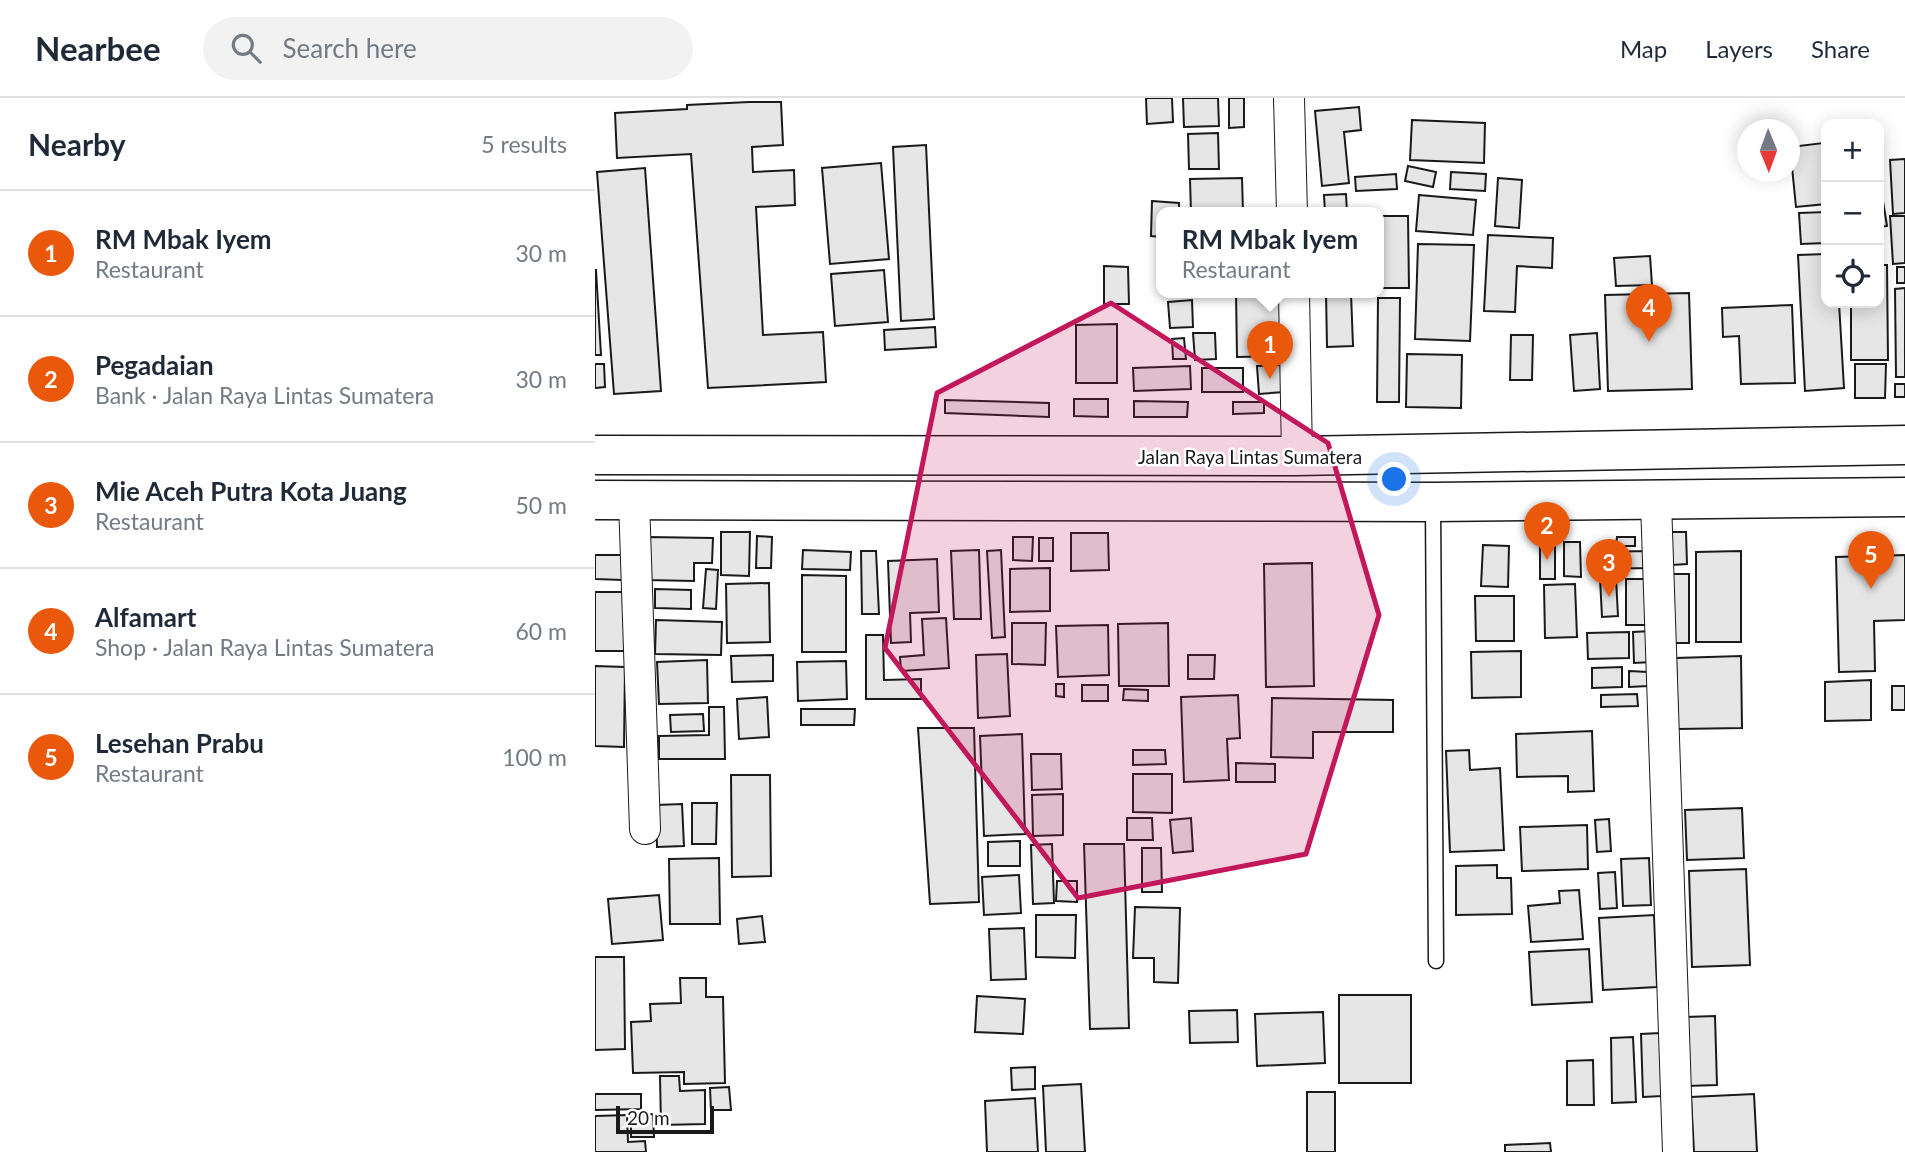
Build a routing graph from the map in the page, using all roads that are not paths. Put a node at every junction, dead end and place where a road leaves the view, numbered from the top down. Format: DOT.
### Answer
graph roads {
  1 [pos="1289,98"];
  2 [pos="1292,207"];
  3 [pos="1294,298"];
  4 [pos="1905,445"];
  5 [pos="595,455"];
  6 [pos="1297,456"];
  7 [pos="1905,497"];
  8 [pos="595,500"];
  9 [pos="634,500"];
  10 [pos="1433,502"];
  11 [pos="1656,502"];
  12 [pos="645,829"];
  13 [pos="1436,961"];
  14 [pos="1678,1152"];
  1 -- 2 [label="street"];
  3 -- 6 [label="street"];
  4 -- 6 [label="highway, Jalan Raya Lintas Sumatera"];
  5 -- 6 [label="highway, Jalan Raya Lintas Sumatera"];
  7 -- 11 [label="highway"];
  8 -- 9 [label="highway"];
  9 -- 10 [label="highway"];
  9 -- 12 [label="street"];
  10 -- 11 [label="highway"];
  10 -- 13 [label="lane"];
  11 -- 14 [label="street"];
}
